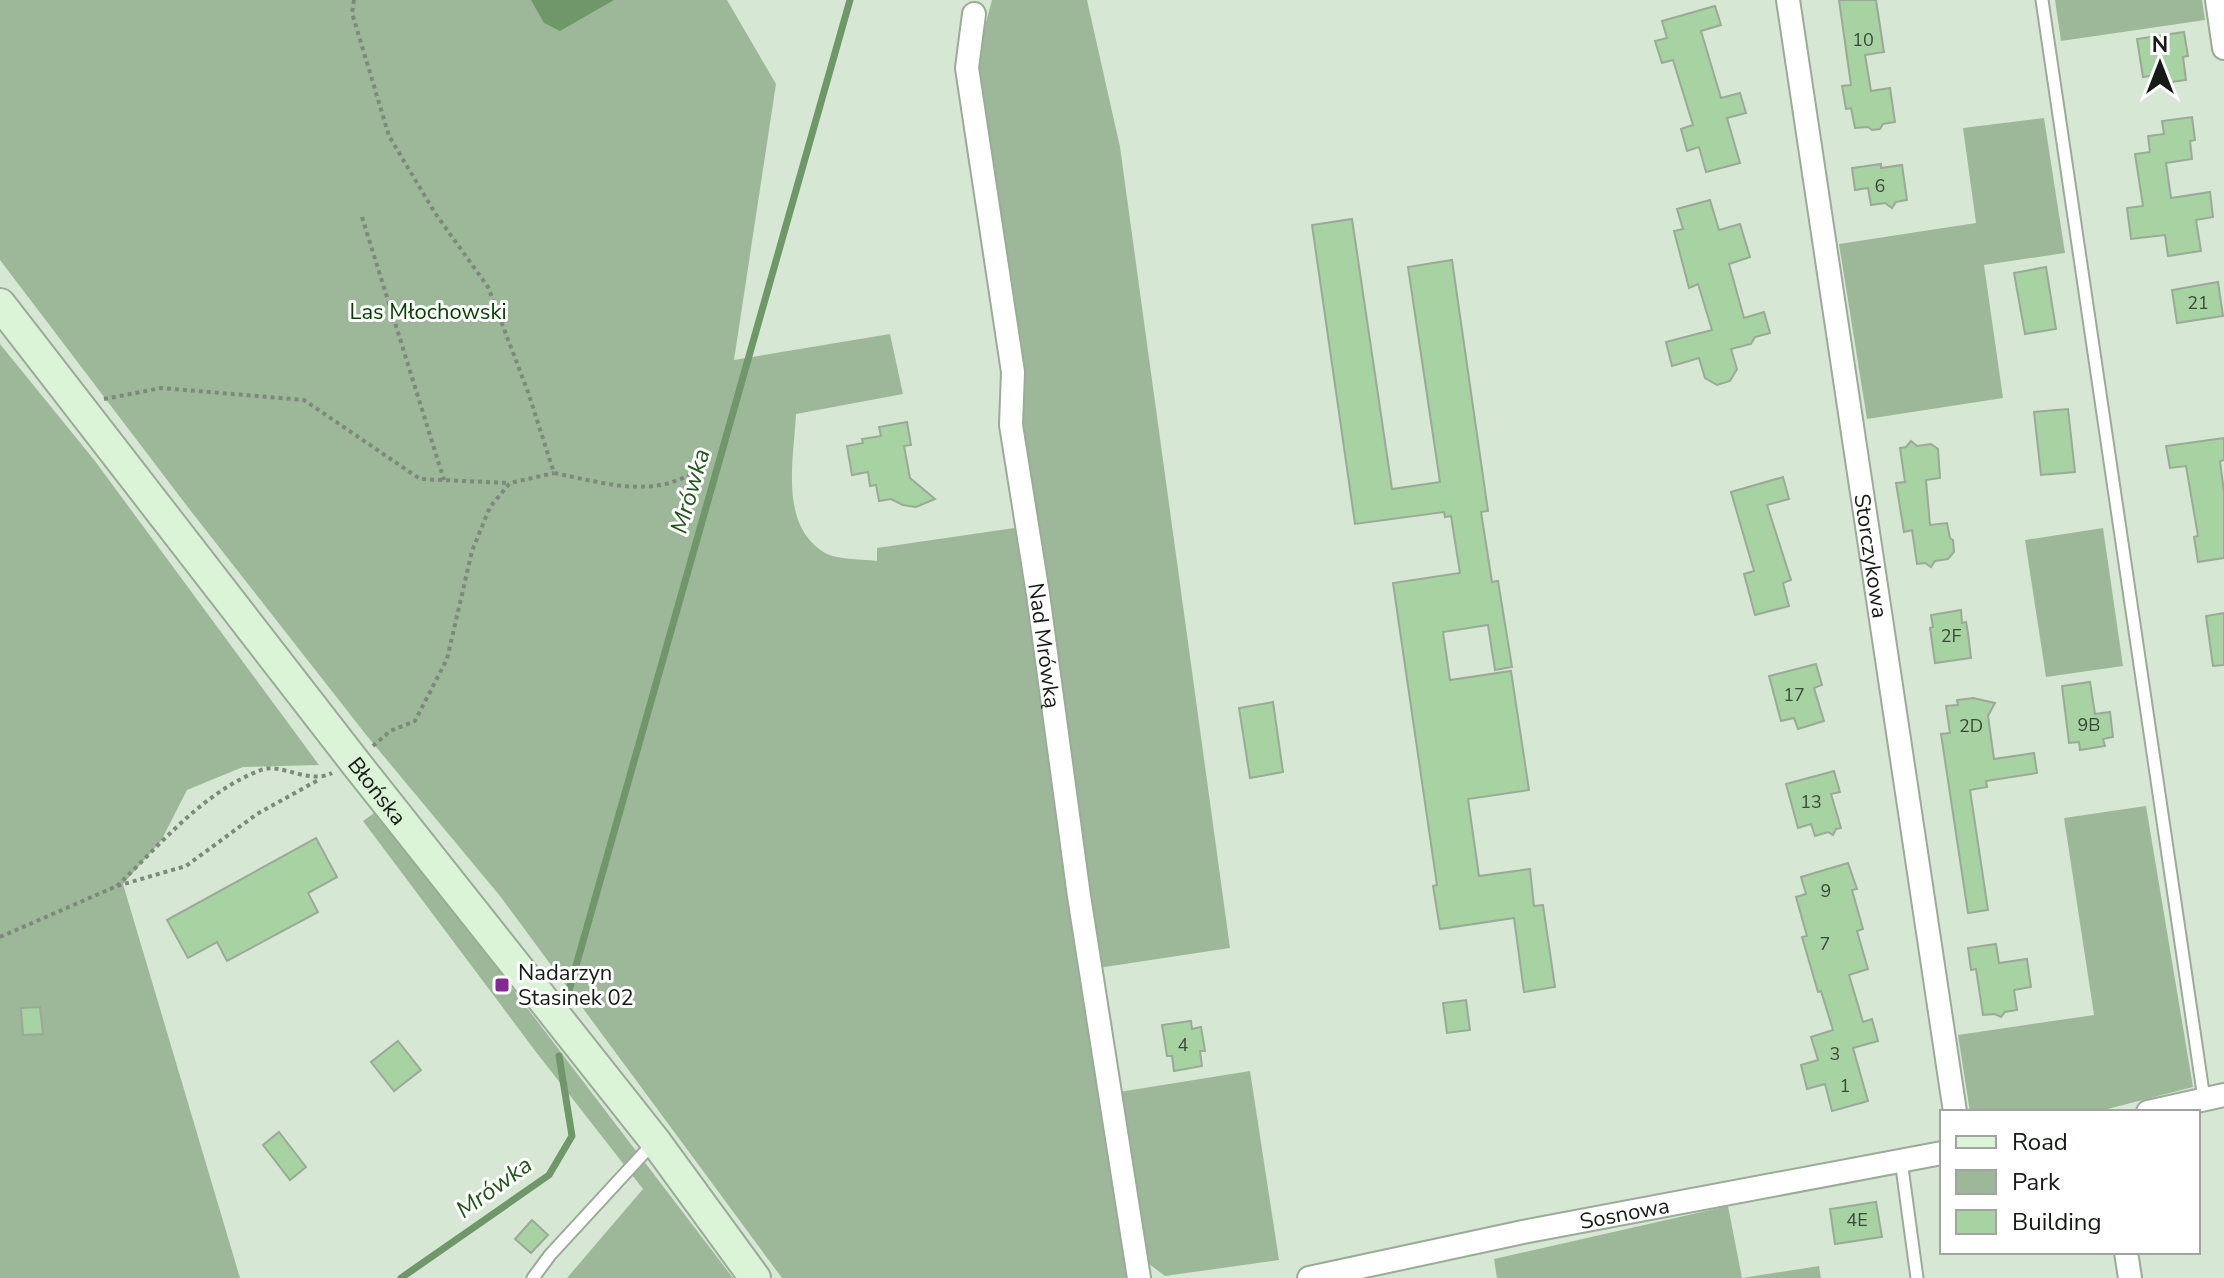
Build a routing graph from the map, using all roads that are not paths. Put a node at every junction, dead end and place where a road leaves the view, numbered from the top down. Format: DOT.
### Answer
graph roads {
  1 [pos="1788,0"];
  2 [pos="2042,0"];
  3 [pos="2217,0"];
  4 [pos="974,14"];
  5 [pos="2224,48"];
  6 [pos="0,304"];
  7 [pos="2214,1097"];
  8 [pos="1955,1110"];
  9 [pos="2157,1110"];
  10 [pos="655,1141"];
  11 [pos="1940,1153"];
  12 [pos="1901,1160"];
  13 [pos="2126,1254"];
  14 [pos="533,1278"];
  15 [pos="755,1278"];
  16 [pos="1139,1278"];
  17 [pos="1309,1278"];
  18 [pos="1917,1278"];
  19 [pos="2130,1278"];
  1 -- 8 [label="street, Storczykowa"];
  2 -- 7 [label="lane"];
  3 -- 5 [label="street"];
  4 -- 16 [label="street, Nad Mrówką"];
  6 -- 10 [label="main road, Błońska"];
  7 -- 9 [label="street"];
  10 -- 14 [label="lane"];
  10 -- 15 [label="main road, Błońska"];
  11 -- 12 [label="street, Sosnowa"];
  12 -- 17 [label="street, Sosnowa"];
  12 -- 18 [label="lane"];
  13 -- 19 [label="street"];
}
